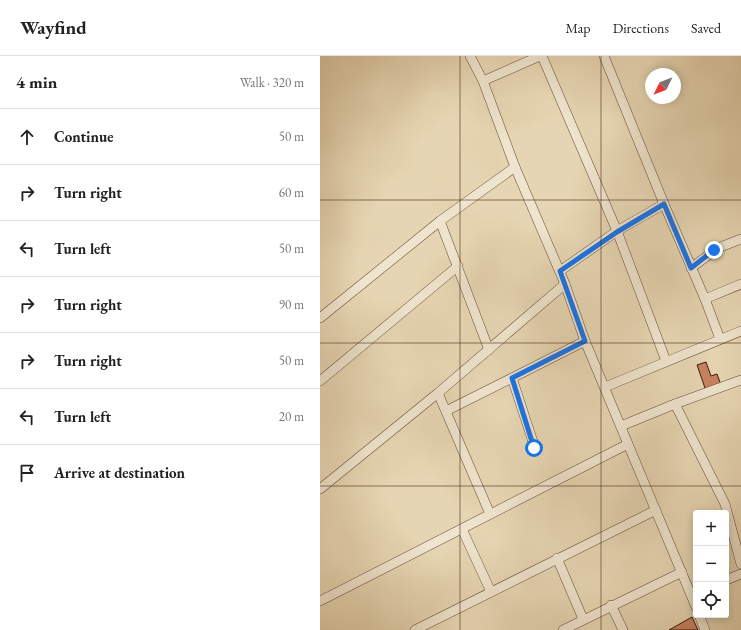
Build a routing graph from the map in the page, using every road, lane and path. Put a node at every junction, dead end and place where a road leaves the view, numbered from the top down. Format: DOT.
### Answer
graph roads {
  1 [pos="470,56"];
  2 [pos="541,56"];
  3 [pos="604,56"];
  4 [pos="483,81"];
  5 [pos="514,167"];
  6 [pos="664,204"];
  7 [pos="440,221"];
  8 [pos="617,232"];
  9 [pos="741,238"];
  10 [pos="458,266"];
  11 [pos="691,268"];
  12 [pos="560,271"];
  13 [pos="565,284"];
  14 [pos="741,284"];
  15 [pos="705,299"];
  16 [pos="320,318"];
  17 [pos="741,331"];
  18 [pos="720,339"];
  19 [pos="585,341"];
  20 [pos="489,350"];
  21 [pos="666,362"];
  22 [pos="512,378"];
  23 [pos="741,380"];
  24 [pos="320,381"];
  25 [pos="605,387"];
  26 [pos="438,393"];
  27 [pos="674,404"];
  28 [pos="446,411"];
  29 [pos="621,426"];
  30 [pos="628,444"];
  31 [pos="534,448"];
  32 [pos="320,489"];
  33 [pos="656,510"];
  34 [pos="490,514"];
  35 [pos="462,529"];
  36 [pos="557,558"];
  37 [pos="741,564"];
  38 [pos="682,572"];
  39 [pos="741,574"];
  40 [pos="729,579"];
  41 [pos="491,592"];
  42 [pos="693,592"];
  43 [pos="320,601"];
  44 [pos="611,605"];
  45 [pos="700,618"];
  46 [pos="583,619"];
  47 [pos="433,626"];
  48 [pos="415,630"];
  49 [pos="563,630"];
  50 [pos="623,630"];
  51 [pos="706,630"];
  1 -- 4 [label="street"];
  2 -- 4 [label="street"];
  2 -- 8 [label="street"];
  3 -- 6 [label="street"];
  4 -- 5 [label="street"];
  5 -- 7 [label="street"];
  5 -- 12 [label="street"];
  6 -- 8 [label="street"];
  6 -- 11 [label="street"];
  7 -- 10 [label="street"];
  7 -- 16 [label="street"];
  8 -- 12 [label="street"];
  8 -- 21 [label="street"];
  9 -- 11 [label="street"];
  10 -- 20 [label="street"];
  10 -- 24 [label="street"];
  11 -- 15 [label="street"];
  12 -- 13 [label="street"];
  13 -- 19 [label="street"];
  13 -- 20 [label="street"];
  14 -- 15 [label="street"];
  15 -- 18 [label="street"];
  17 -- 18 [label="street"];
  18 -- 21 [label="street"];
  19 -- 22 [label="street"];
  19 -- 25 [label="street"];
  20 -- 26 [label="street"];
  21 -- 25 [label="street"];
  22 -- 28 [label="street"];
  22 -- 31 [label="street"];
  23 -- 27 [label="street"];
  25 -- 29 [label="street"];
  26 -- 28 [label="street"];
  26 -- 32 [label="street"];
  27 -- 29 [label="street"];
  27 -- 37 [label="street"];
  28 -- 34 [label="street"];
  29 -- 30 [label="street"];
  30 -- 33 [label="street"];
  30 -- 34 [label="street"];
  33 -- 36 [label="street"];
  33 -- 38 [label="street"];
  34 -- 35 [label="street"];
  35 -- 41 [label="street"];
  35 -- 43 [label="street"];
  36 -- 41 [label="street"];
  36 -- 46 [label="street"];
  38 -- 42 [label="street"];
  38 -- 44 [label="street"];
  39 -- 40 [label="street"];
  41 -- 47 [label="street"];
  44 -- 46 [label="street"];
  44 -- 50 [label="street"];
  45 -- 51 [label="street"];
  46 -- 49 [label="street"];
  47 -- 48 [label="street"];
}
